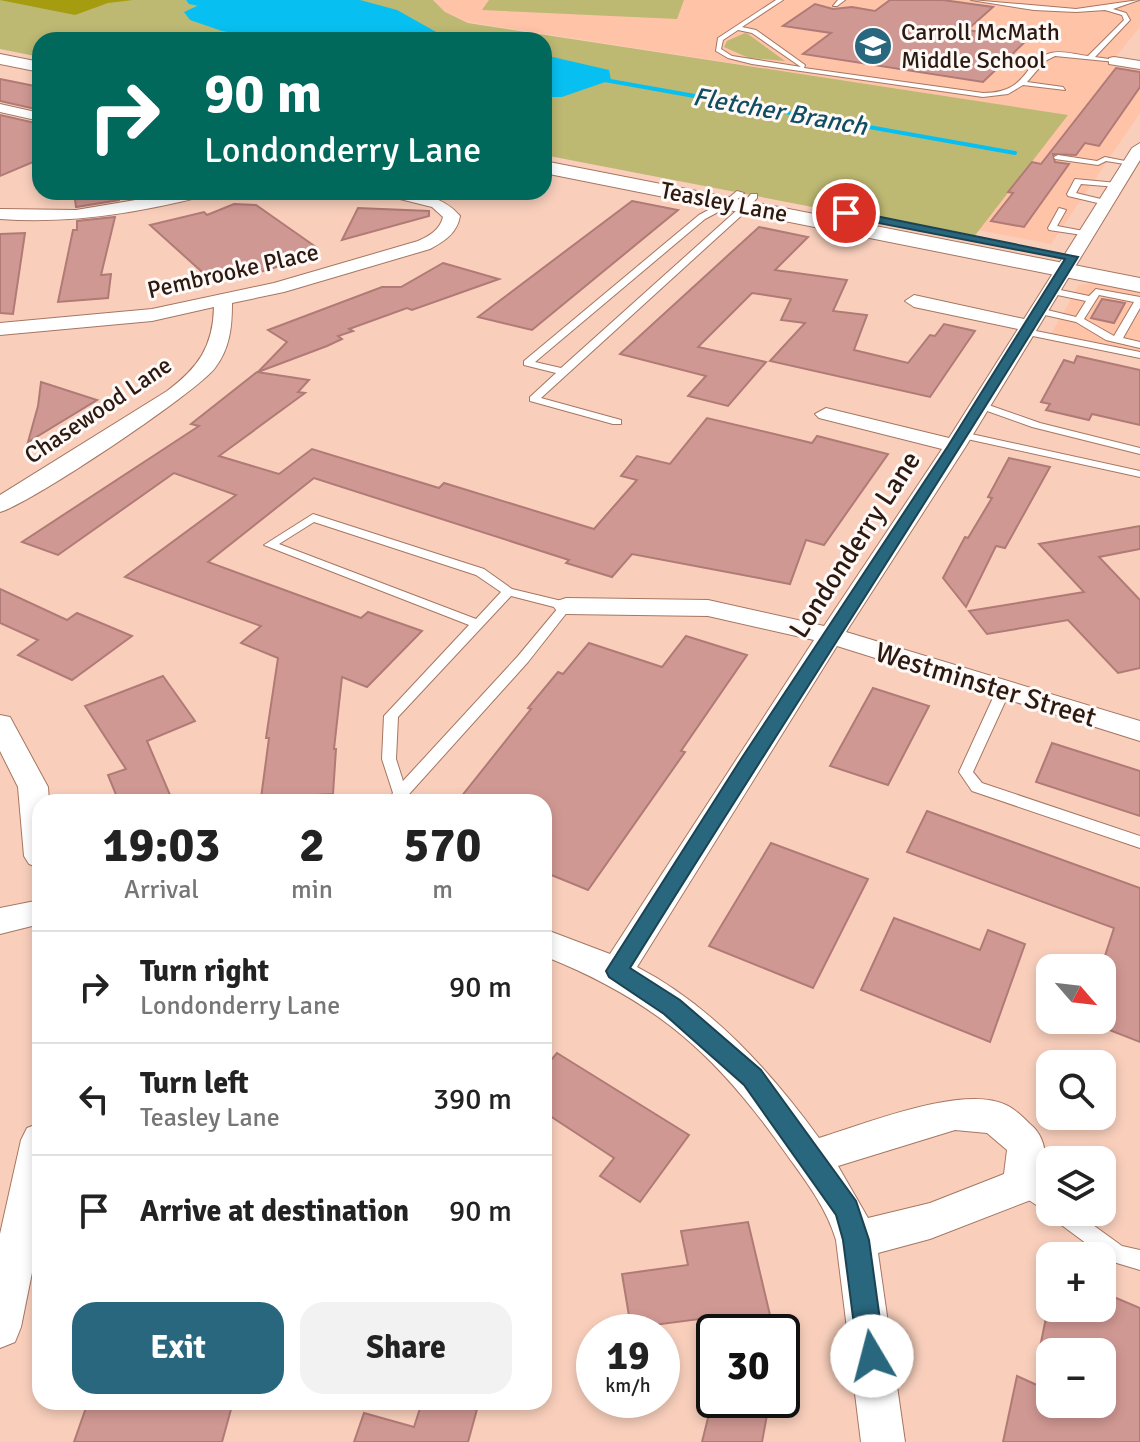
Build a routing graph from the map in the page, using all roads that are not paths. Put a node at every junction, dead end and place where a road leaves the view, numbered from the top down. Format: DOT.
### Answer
graph roads {
  1 [pos="780,0"];
  2 [pos="842,0"];
  3 [pos="974,0"];
  4 [pos="1136,0"];
  5 [pos="835,5"];
  6 [pos="1105,7"];
  7 [pos="737,28"];
  8 [pos="0,49"];
  9 [pos="32,55"];
  10 [pos="1091,57"];
  11 [pos="0,59"];
  12 [pos="1114,61"];
  13 [pos="32,65"];
  14 [pos="1140,65"];
  15 [pos="826,73"];
  16 [pos="1022,83"];
  17 [pos="1063,89"];
  18 [pos="0,108"];
  19 [pos="32,115"];
  20 [pos="1140,148"];
  21 [pos="552,157"];
  22 [pos="1058,157"];
  23 [pos="1131,163"];
  24 [pos="552,168"];
  25 [pos="1117,185"];
  26 [pos="173,200"];
  27 [pos="422,200"];
  28 [pos="742,200"];
  29 [pos="1106,203"];
  30 [pos="1062,210"];
  31 [pos="0,214"];
  32 [pos="1086,234"];
  33 [pos="1140,270"];
  34 [pos="1047,298"];
  35 [pos="914,301"];
  36 [pos="223,302"];
  37 [pos="1093,305"];
  38 [pos="1132,305"];
  39 [pos="1079,320"];
  40 [pos="0,329"];
  41 [pos="1117,340"];
  42 [pos="1140,345"];
  43 [pos="1140,355"];
  44 [pos="563,372"];
  45 [pos="980,405"];
  46 [pos="826,414"];
  47 [pos="617,422"];
  48 [pos="959,441"];
  49 [pos="1140,451"];
  50 [pos="1140,474"];
  51 [pos="0,505"];
  52 [pos="508,592"];
  53 [pos="566,606"];
  54 [pos="478,624"];
  55 [pos="833,636"];
  56 [pos="1004,689"];
  57 [pos="0,724"];
  58 [pos="1140,731"];
  59 [pos="34,794"];
  60 [pos="395,794"];
  61 [pos="400,794"];
  62 [pos="1140,842"];
  63 [pos="32,914"];
  64 [pos="0,921"];
  65 [pos="552,945"];
  66 [pos="617,971"];
  67 [pos="812,1157"];
  68 [pos="32,1177"];
  69 [pos="1036,1195"];
  70 [pos="1078,1226"];
  71 [pos="856,1240"];
  72 [pos="1140,1260"];
  73 [pos="0,1327"];
  74 [pos="883,1442"];
  1 -- 7 [label="lane"];
  2 -- 5 [label="lane"];
  3 -- 6 [label="lane"];
  4 -- 6 [label="lane"];
  6 -- 10 [label="lane"];
  7 -- 15 [label="lane"];
  7 -- 15 [label="lane"];
  8 -- 9 [label="main road"];
  10 -- 12 [label="lane"];
  10 -- 16 [label="lane"];
  11 -- 13 [label="main road"];
  12 -- 14 [label="street"];
  15 -- 16 [label="lane"];
  16 -- 17 [label="lane"];
  18 -- 19 [label="street"];
  20 -- 23 [label="street, Londonderry Lane"];
  21 -- 28 [label="main road, Teasley Lane"];
  22 -- 23 [label="lane"];
  23 -- 25 [label="street, Londonderry Lane"];
  24 -- 28 [label="main road, Teasley Lane"];
  25 -- 29 [label="street, Londonderry Lane"];
  25 -- 29 [label="lane"];
  26 -- 31 [label="street"];
  27 -- 36 [label="street, Pembrooke Place"];
  28 -- 34 [label="main road, Teasley Lane"];
  28 -- 44 [label="lane"];
  28 -- 44 [label="lane"];
  29 -- 32 [label="street, Londonderry Lane"];
  30 -- 32 [label="lane"];
  32 -- 34 [label="street, Londonderry Lane"];
  33 -- 34 [label="main road, Teasley Lane"];
  34 -- 35 [label="street"];
  34 -- 37 [label="lane"];
  34 -- 38 [label="main road, Teasley Lane"];
  34 -- 39 [label="lane"];
  34 -- 43 [label="lane"];
  34 -- 45 [label="street, Londonderry Lane"];
  36 -- 40 [label="street, Pembrooke Place"];
  36 -- 51 [label="street, Chasewood Lane"];
  37 -- 38 [label="lane"];
  37 -- 39 [label="lane"];
  38 -- 41 [label="lane"];
  39 -- 41 [label="lane"];
  41 -- 42 [label="lane"];
  44 -- 47 [label="lane"];
  45 -- 48 [label="street, Londonderry Lane"];
  45 -- 49 [label="lane"];
  46 -- 48 [label="street"];
  48 -- 50 [label="lane"];
  48 -- 55 [label="street, Londonderry Lane"];
  52 -- 53 [label="lane"];
  52 -- 54 [label="lane"];
  52 -- 54 [label="lane"];
  53 -- 55 [label="street, Westminster Street"];
  53 -- 61 [label="lane"];
  54 -- 60 [label="lane"];
  55 -- 56 [label="street, Westminster Street"];
  55 -- 66 [label="street, Londonderry Lane"];
  56 -- 58 [label="street, Westminster Street"];
  56 -- 62 [label="lane"];
  57 -- 59 [label="street"];
  63 -- 64 [label="street"];
  65 -- 66 [label="street"];
  66 -- 67 [label="street"];
  67 -- 69 [label="street"];
  67 -- 71 [label="street"];
  68 -- 73 [label="street"];
  69 -- 71 [label="street"];
  70 -- 72 [label="lane"];
  71 -- 74 [label="street"];
}
